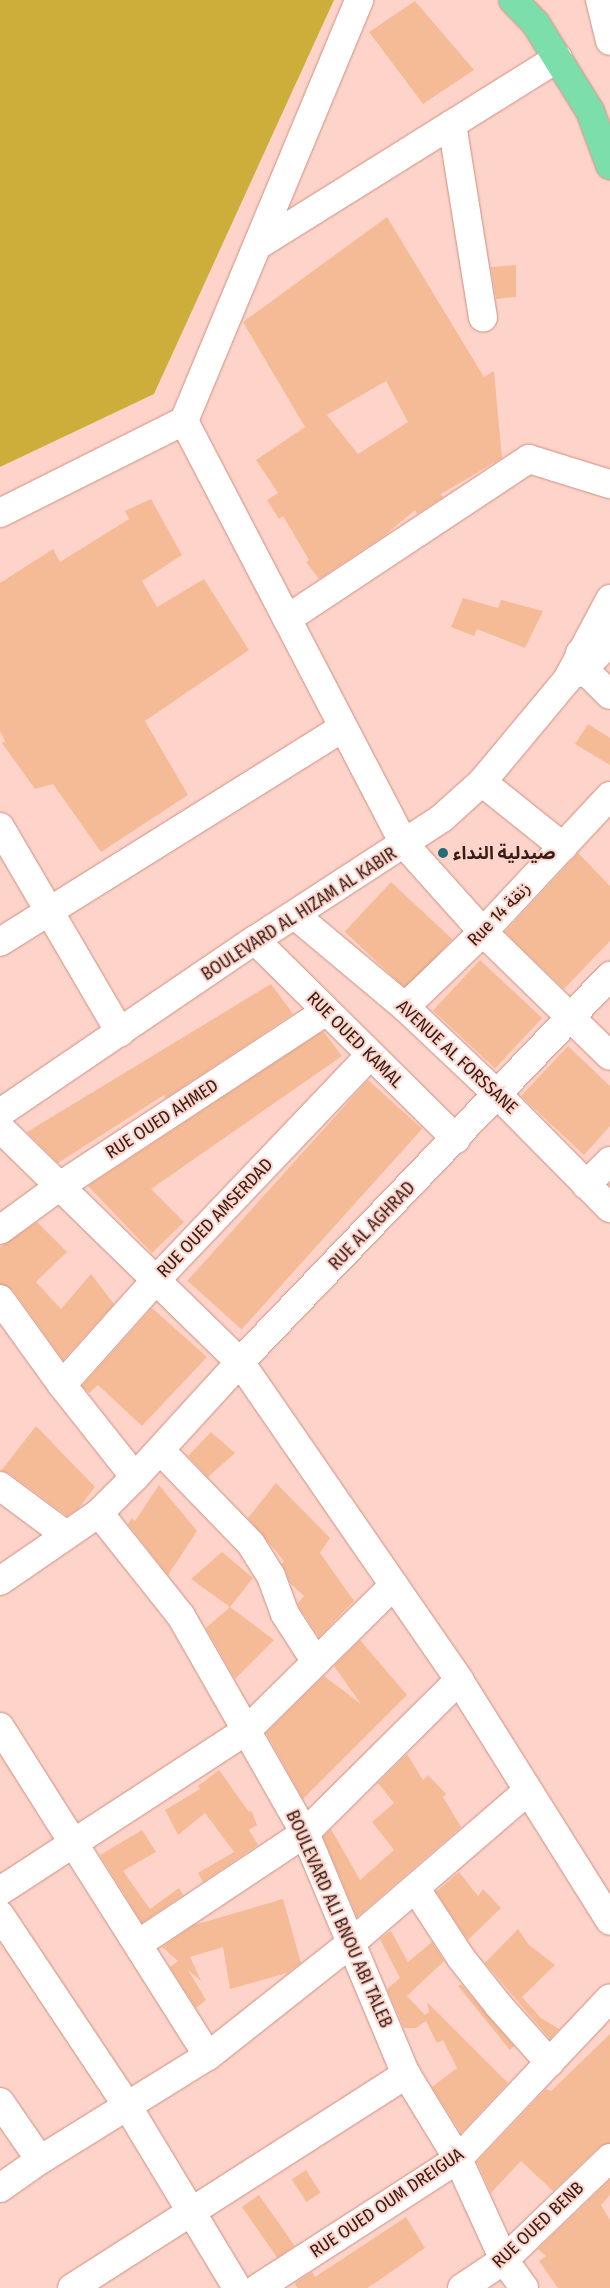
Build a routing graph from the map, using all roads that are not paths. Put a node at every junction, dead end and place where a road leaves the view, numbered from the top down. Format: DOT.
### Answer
graph roads {
  1 [pos="359,0"];
  2 [pos="513,0"];
  3 [pos="600,0"];
  4 [pos="610,41"];
  5 [pos="558,58"];
  6 [pos="452,124"];
  7 [pos="610,165"];
  8 [pos="256,246"];
  9 [pos="483,318"];
  10 [pos="184,421"];
  11 [pos="610,484"];
  12 [pos="0,514"];
  13 [pos="610,599"];
  14 [pos="287,619"];
  15 [pos="610,642"];
  16 [pos="578,668"];
  17 [pos="610,695"];
  18 [pos="343,728"];
  19 [pos="482,782"];
  20 [pos="610,796"];
  21 [pos="0,827"];
  22 [pos="405,845"];
  23 [pos="563,847"];
  24 [pos="49,912"];
  25 [pos="296,916"];
  26 [pos="483,932"];
  27 [pos="255,940"];
  28 [pos="0,942"];
  29 [pos="610,976"];
  30 [pos="405,1007"];
  31 [pos="326,1011"];
  32 [pos="570,1018"];
  33 [pos="120,1032"];
  34 [pos="370,1055"];
  35 [pos="610,1056"];
  36 [pos="496,1093"];
  37 [pos="0,1113"];
  38 [pos="0,1128"];
  39 [pos="456,1139"];
  40 [pos="610,1160"];
  41 [pos="586,1185"];
  42 [pos="60,1186"];
  43 [pos="610,1208"];
  44 [pos="0,1230"];
  45 [pos="156,1280"];
  46 [pos="0,1299"];
  47 [pos="240,1362"];
  48 [pos="62,1385"];
  49 [pos="160,1450"];
  50 [pos="135,1477"];
  51 [pos="0,1486"];
  52 [pos="99,1513"];
  53 [pos="66,1535"];
  54 [pos="0,1581"];
  55 [pos="394,1585"];
  56 [pos="316,1662"];
  57 [pos="459,1680"];
  58 [pos="0,1727"];
  59 [pos="247,1730"];
  60 [pos="528,1791"];
  61 [pos="305,1833"];
  62 [pos="73,1843"];
  63 [pos="416,1889"];
  64 [pos="0,1892"];
  65 [pos="0,1915"];
  66 [pos="610,1921"];
  67 [pos="351,1943"];
  68 [pos="138,1944"];
  69 [pos="610,1998"];
  70 [pos="208,2056"];
  71 [pos="550,2063"];
  72 [pos="406,2074"];
  73 [pos="0,2102"];
  74 [pos="128,2107"];
  75 [pos="610,2158"];
  76 [pos="458,2159"];
  77 [pos="40,2160"];
  78 [pos="0,2188"];
  79 [pos="193,2211"];
  80 [pos="504,2260"];
  81 [pos="72,2288"];
  82 [pos="237,2288"];
  83 [pos="258,2288"];
  84 [pos="462,2288"];
  85 [pos="524,2288"];
  1 -- 8 [label="street"];
  2 -- 5 [label="main road"];
  3 -- 4 [label="street"];
  5 -- 6 [label="street"];
  5 -- 7 [label="main road"];
  6 -- 8 [label="street"];
  6 -- 9 [label="street"];
  8 -- 10 [label="street"];
  10 -- 12 [label="street"];
  10 -- 14 [label="street"];
  11 -- 14 [label="street"];
  13 -- 16 [label="street, BOULEVARD AL HIZAM AL KABIR"];
  14 -- 18 [label="street"];
  15 -- 16 [label="street, BOULEVARD AL HIZAM AL KABIR"];
  16 -- 17 [label="street"];
  16 -- 19 [label="street, BOULEVARD AL HIZAM AL KABIR"];
  18 -- 22 [label="street"];
  18 -- 24 [label="street"];
  19 -- 22 [label="street, BOULEVARD AL HIZAM AL KABIR"];
  19 -- 23 [label="street"];
  20 -- 23 [label="street, Rue 14 زنقة"];
  21 -- 24 [label="street"];
  22 -- 25 [label="street, BOULEVARD AL HIZAM AL KABIR"];
  22 -- 26 [label="street"];
  23 -- 26 [label="street, Rue 14 زنقة"];
  24 -- 28 [label="street"];
  24 -- 33 [label="street"];
  25 -- 27 [label="street, BOULEVARD AL HIZAM AL KABIR"];
  25 -- 30 [label="street, AVENUE AL FORSSANE"];
  26 -- 30 [label="street, Rue 14 زنقة"];
  26 -- 32 [label="street"];
  27 -- 31 [label="street, RUE OUED KAMAL"];
  27 -- 33 [label="street, BOULEVARD AL HIZAM AL KABIR"];
  29 -- 32 [label="street, RUE AL AGHRAD"];
  30 -- 36 [label="street, AVENUE AL FORSSANE"];
  31 -- 34 [label="street, RUE OUED KAMAL"];
  31 -- 42 [label="street, RUE OUED AHMED"];
  32 -- 35 [label="street"];
  32 -- 36 [label="street, RUE AL AGHRAD"];
  33 -- 37 [label="street, BOULEVARD AL HIZAM AL KABIR"];
  34 -- 39 [label="street, RUE OUED KAMAL"];
  34 -- 45 [label="street, RUE OUED AMSERDAD"];
  36 -- 39 [label="street, RUE AL AGHRAD"];
  36 -- 41 [label="street, AVENUE AL FORSSANE"];
  38 -- 42 [label="street"];
  39 -- 47 [label="street, RUE AL AGHRAD"];
  40 -- 41 [label="street"];
  41 -- 43 [label="street, AVENUE AL FORSSANE"];
  42 -- 44 [label="street, RUE OUED AHMED"];
  42 -- 45 [label="street"];
  45 -- 47 [label="street"];
  45 -- 48 [label="street, RUE OUED AMSERDAD"];
  46 -- 48 [label="street"];
  47 -- 49 [label="street, RUE AL AGHRAD"];
  47 -- 55 [label="street"];
  48 -- 50 [label="street"];
  49 -- 50 [label="street, RUE AL AGHRAD"];
  49 -- 56 [label="street"];
  50 -- 52 [label="street, RUE AL AGHRAD"];
  51 -- 53 [label="street"];
  52 -- 53 [label="street, RUE AL AGHRAD"];
  52 -- 59 [label="street, BOULEVARD ALI BNOU ABI TALEB"];
  53 -- 54 [label="street, RUE AL AGHRAD"];
  55 -- 56 [label="street"];
  55 -- 57 [label="street"];
  56 -- 59 [label="street"];
  57 -- 60 [label="street"];
  57 -- 61 [label="street"];
  58 -- 62 [label="street"];
  59 -- 61 [label="street, BOULEVARD ALI BNOU ABI TALEB"];
  59 -- 62 [label="street"];
  60 -- 63 [label="street"];
  60 -- 66 [label="street"];
  61 -- 67 [label="street, BOULEVARD ALI BNOU ABI TALEB"];
  61 -- 68 [label="street"];
  62 -- 64 [label="street"];
  62 -- 68 [label="street"];
  63 -- 67 [label="street"];
  63 -- 71 [label="street"];
  65 -- 74 [label="street"];
  67 -- 70 [label="street"];
  67 -- 72 [label="street, BOULEVARD ALI BNOU ABI TALEB"];
  68 -- 70 [label="street"];
  69 -- 71 [label="street, RUE OUED OUM DREIGUA"];
  70 -- 74 [label="street"];
  71 -- 76 [label="street, RUE OUED OUM DREIGUA"];
  72 -- 76 [label="street, BOULEVARD ALI BNOU ABI TALEB"];
  72 -- 79 [label="street"];
  73 -- 77 [label="street"];
  74 -- 77 [label="street"];
  74 -- 79 [label="street"];
  75 -- 80 [label="street, RUE OUED BENB"];
  76 -- 80 [label="street, BOULEVARD ALI BNOU ABI TALEB"];
  76 -- 83 [label="street, RUE OUED OUM DREIGUA"];
  77 -- 78 [label="street"];
  79 -- 81 [label="street"];
  79 -- 82 [label="street"];
  80 -- 84 [label="street, RUE OUED BENB"];
  80 -- 85 [label="street, BOULEVARD ALI BNOU ABI TALEB"];
}
